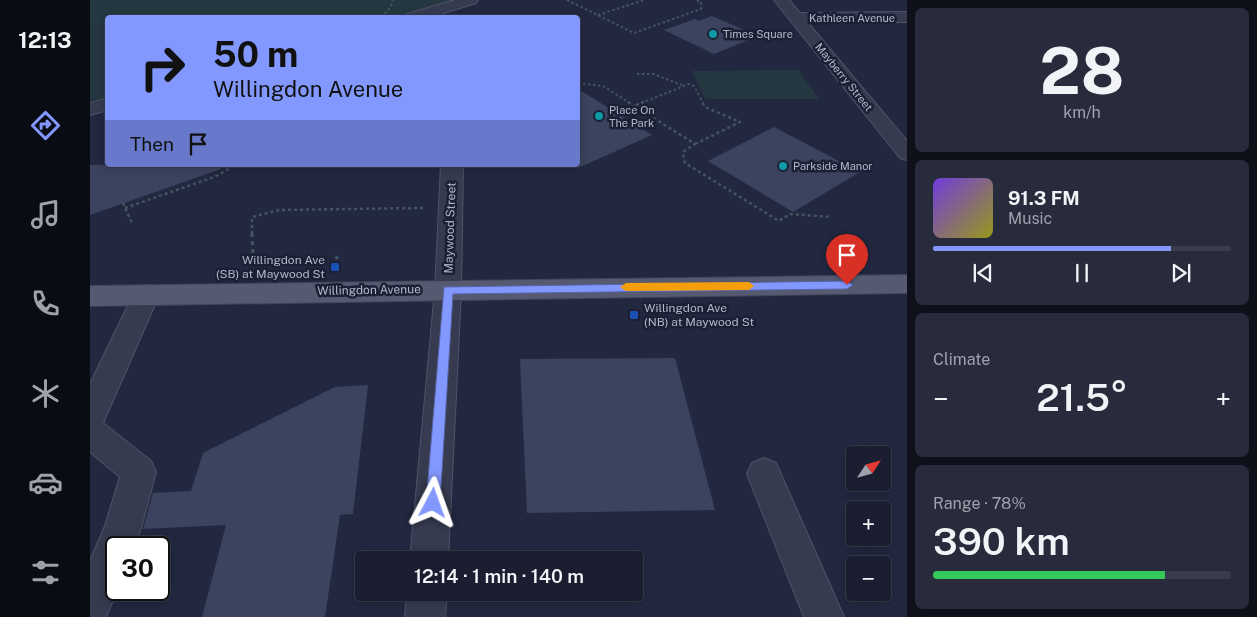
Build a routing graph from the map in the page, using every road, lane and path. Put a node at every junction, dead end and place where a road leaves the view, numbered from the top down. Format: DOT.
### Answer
graph roads {
  1 [pos="471,0"];
  2 [pos="567,0"];
  3 [pos="644,0"];
  4 [pos="696,0"];
  5 [pos="781,0"];
  6 [pos="420,15"];
  7 [pos="598,15"];
  8 [pos="907,17"];
  9 [pos="796,18"];
  10 [pos="636,74"];
  11 [pos="580,83"];
  12 [pos="682,86"];
  13 [pos="105,105"];
  14 [pos="636,105"];
  15 [pos="90,109"];
  16 [pos="695,144"];
  17 [pos="907,154"];
  18 [pos="232,167"];
  19 [pos="452,167"];
  20 [pos="123,203"];
  21 [pos="125,208"];
  22 [pos="424,208"];
  23 [pos="832,217"];
  24 [pos="132,223"];
  25 [pos="337,256"];
  26 [pos="253,258"];
  27 [pos="335,267"];
  28 [pos="907,284"];
  29 [pos="448,290"];
  30 [pos="146,294"];
  31 [pos="90,296"];
  32 [pos="90,418"];
  33 [pos="90,432"];
  34 [pos="764,474"];
  35 [pos="430,551"];
  36 [pos="426,601"];
  37 [pos="90,607"];
  38 [pos="425,617"];
  39 [pos="824,617"];
  1 -- 6 [label="street"];
  2 -- 7 [label="path"];
  3 -- 7 [label="path"];
  4 -- 7 [label="path"];
  5 -- 9 [label="street, Mayberry Street"];
  8 -- 9 [label="street, Kathleen Avenue"];
  9 -- 17 [label="street, Mayberry Street"];
  10 -- 12 [label="path"];
  11 -- 14 [label="path"];
  12 -- 14 [label="path"];
  12 -- 16 [label="path"];
  13 -- 15 [label="street"];
  14 -- 16 [label="path"];
  16 -- 23 [label="path"];
  18 -- 21 [label="path"];
  19 -- 29 [label="street, Maywood Street"];
  20 -- 21 [label="path"];
  21 -- 24 [label="path"];
  22 -- 26 [label="path"];
  25 -- 27 [label="path"];
  28 -- 29 [label="main road, Willingdon Avenue"];
  29 -- 30 [label="main road, Willingdon Avenue"];
  29 -- 35 [label="street, Maywood Street"];
  30 -- 31 [label="main road, Willingdon Avenue"];
  30 -- 32 [label="street"];
  33 -- 37 [label="street"];
  34 -- 39 [label="street"];
  36 -- 38 [label="street"];
}
